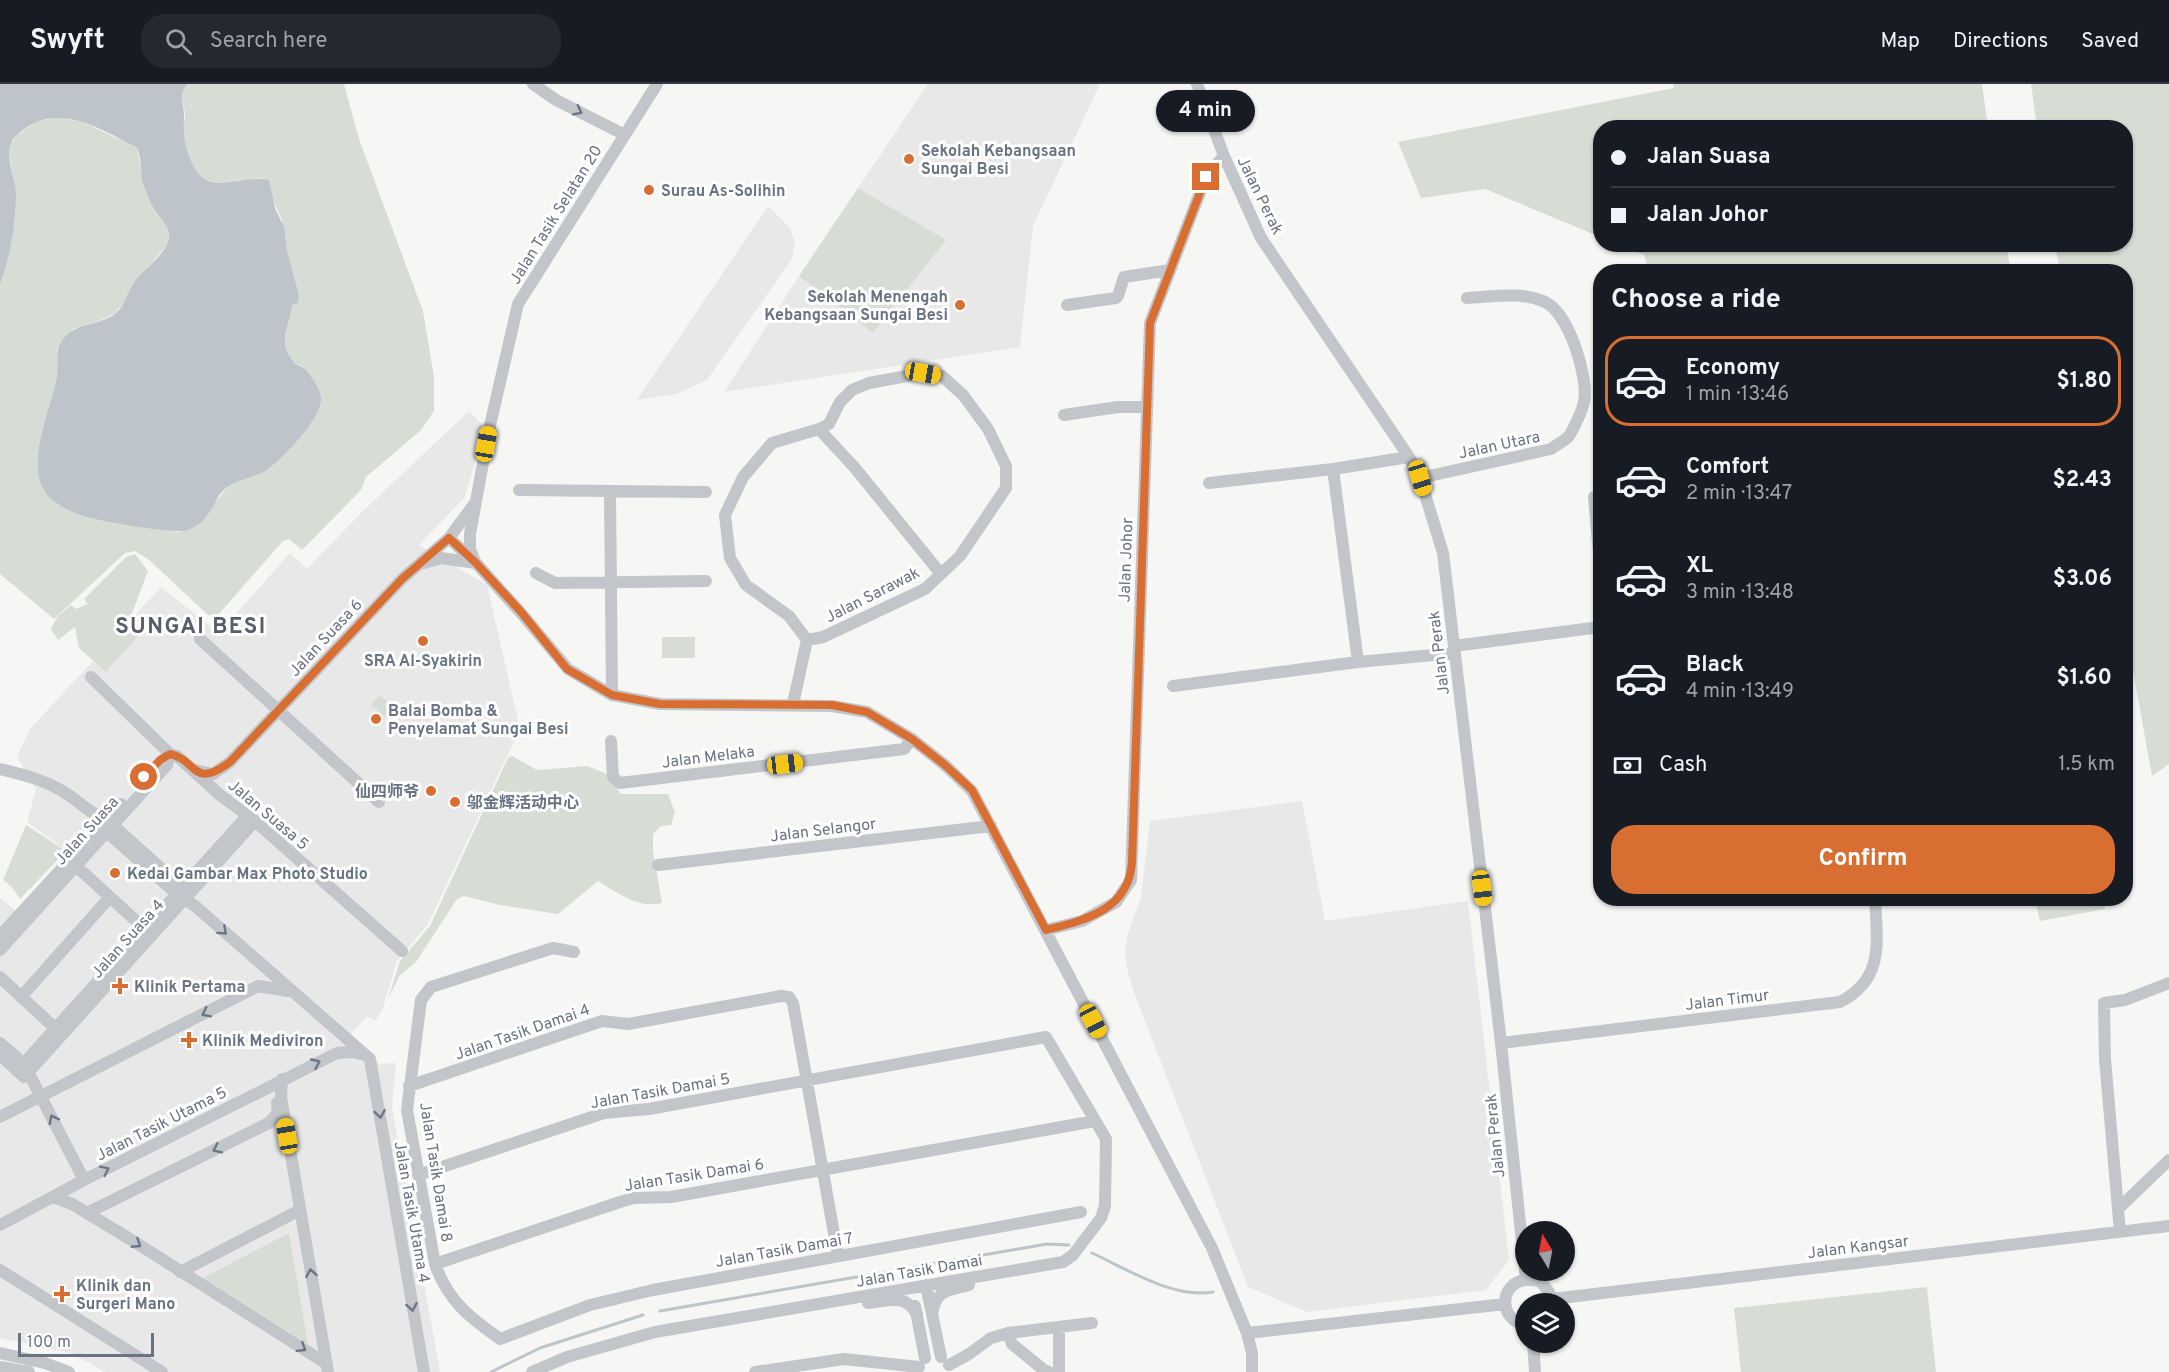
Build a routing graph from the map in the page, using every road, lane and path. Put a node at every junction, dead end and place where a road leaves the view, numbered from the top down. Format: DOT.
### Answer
graph roads {
  1 [pos="533,84"];
  2 [pos="657,84"];
  3 [pos="1197,84"];
  4 [pos="625,135"];
  5 [pos="1224,156"];
  6 [pos="1170,270"];
  7 [pos="1467,298"];
  8 [pos="1067,305"];
  9 [pos="1147,407"];
  10 [pos="1064,415"];
  11 [pos="819,429"];
  12 [pos="1409,457"];
  13 [pos="1334,469"];
  14 [pos="1420,478"];
  15 [pos="1209,483"];
  16 [pos="519,490"];
  17 [pos="610,491"];
  18 [pos="706,492"];
  19 [pos="476,502"];
  20 [pos="449,538"];
  21 [pos="476,563"];
  22 [pos="419,564"];
  23 [pos="536,573"];
  24 [pos="941,574"];
  25 [pos="706,581"];
  26 [pos="611,582"];
  27 [pos="1593,628"];
  28 [pos="200,639"];
  29 [pos="807,640"];
  30 [pos="1454,649"];
  31 [pos="1358,662"];
  32 [pos="91,678"];
  33 [pos="1173,686"];
  34 [pos="612,695"];
  35 [pos="793,704"];
  36 [pos="280,710"];
  37 [pos="912,739"];
  38 [pos="611,741"];
  39 [pos="170,754"];
  40 [pos="230,762"];
  41 [pos="0,769"];
  42 [pos="193,770"];
  43 [pos="232,802"];
  44 [pos="379,802"];
  45 [pos="252,818"];
  46 [pos="104,824"];
  47 [pos="991,826"];
  48 [pos="658,865"];
  49 [pos="76,866"];
  50 [pos="182,893"];
  51 [pos="110,897"];
  52 [pos="1875,906"];
  53 [pos="145,929"];
  54 [pos="1046,930"];
  55 [pos="0,936"];
  56 [pos="0,950"];
  57 [pos="402,951"];
  58 [pos="574,952"];
  59 [pos="259,963"];
  60 [pos="0,977"];
  61 [pos="2169,983"];
  62 [pos="258,986"];
  63 [pos="293,993"];
  64 [pos="21,997"];
  65 [pos="56,1029"];
  66 [pos="340,1034"];
  67 [pos="1046,1038"];
  68 [pos="0,1043"];
  69 [pos="1501,1043"];
  70 [pos="337,1053"];
  71 [pos="0,1055"];
  72 [pos="367,1056"];
  73 [pos="25,1072"];
  74 [pos="282,1079"];
  75 [pos="808,1080"];
  76 [pos="409,1086"];
  77 [pos="260,1091"];
  78 [pos="41,1096"];
  79 [pos="0,1117"];
  80 [pos="1095,1121"];
  81 [pos="269,1123"];
  82 [pos="287,1136"];
  83 [pos="2169,1160"];
  84 [pos="824,1170"];
  85 [pos="418,1175"];
  86 [pos="84,1180"];
  87 [pos="71,1187"];
  88 [pos="53,1197"];
  89 [pos="72,1204"];
  90 [pos="2118,1209"];
  91 [pos="300,1210"];
  92 [pos="1080,1212"];
  93 [pos="87,1214"];
  94 [pos="1520,1221"];
  95 [pos="0,1225"];
  96 [pos="2169,1226"];
  97 [pos="2120,1232"];
  98 [pos="838,1256"];
  99 [pos="435,1264"];
  100 [pos="0,1270"];
  101 [pos="180,1272"];
  102 [pos="995,1273"];
  103 [pos="1523,1281"];
  104 [pos="926,1285"];
  105 [pos="911,1288"];
  106 [pos="1575,1298"];
  107 [pos="850,1299"];
  108 [pos="1504,1304"];
  109 [pos="917,1314"];
  110 [pos="932,1314"];
  111 [pos="1515,1322"];
  112 [pos="1092,1323"];
  113 [pos="1059,1328"];
  114 [pos="1008,1333"];
  115 [pos="1247,1333"];
  116 [pos="500,1339"];
  117 [pos="0,1353"];
  118 [pos="1534,1353"];
  119 [pos="947,1365"];
  120 [pos="830,1366"];
  121 [pos="921,1366"];
  122 [pos="0,1367"];
  123 [pos="327,1368"];
  124 [pos="29,1372"];
  125 [pos="69,1372"];
  126 [pos="162,1372"];
  127 [pos="424,1372"];
  128 [pos="532,1372"];
  129 [pos="755,1372"];
  130 [pos="1050,1372"];
  131 [pos="1059,1372"];
  132 [pos="1252,1372"];
  133 [pos="1535,1372"];
  1 -- 4 [label="street, one-way"];
  2 -- 4 [label="street, Jalan Tasik Selatan 20"];
  3 -- 5 [label="street, Jalan Perak"];
  4 -- 19 [label="street, Jalan Tasik Selatan 20"];
  5 -- 6 [label="street, Jalan Johor"];
  5 -- 12 [label="street, Jalan Perak"];
  6 -- 8 [label="street"];
  6 -- 9 [label="street, Jalan Johor"];
  7 -- 14 [label="street, Jalan Utara"];
  9 -- 10 [label="street"];
  9 -- 54 [label="street, Jalan Johor"];
  11 -- 24 [label="street"];
  11 -- 24 [label="street, Jalan Sarawak"];
  11 -- 29 [label="street"];
  12 -- 13 [label="street"];
  12 -- 14 [label="street, Jalan Perak"];
  13 -- 15 [label="street"];
  13 -- 31 [label="street"];
  14 -- 30 [label="street, Jalan Perak"];
  16 -- 17 [label="street"];
  17 -- 18 [label="street"];
  17 -- 26 [label="street"];
  19 -- 20 [label="street, Jalan Tasik Selatan 20"];
  19 -- 21 [label="street"];
  20 -- 21 [label="street"];
  20 -- 22 [label="street, Jalan Suasa 6"];
  21 -- 22 [label="street"];
  21 -- 34 [label="street"];
  22 -- 36 [label="street, Jalan Suasa 6"];
  23 -- 26 [label="street"];
  24 -- 29 [label="street, Jalan Sarawak"];
  25 -- 26 [label="street"];
  26 -- 34 [label="street"];
  27 -- 30 [label="street"];
  28 -- 36 [label="street"];
  29 -- 35 [label="street"];
  30 -- 31 [label="street"];
  30 -- 69 [label="street, Jalan Perak"];
  31 -- 33 [label="street"];
  32 -- 39 [label="street, Jalan Suasa 5"];
  34 -- 35 [label="street"];
  35 -- 37 [label="street"];
  36 -- 40 [label="street, Jalan Suasa 6"];
  36 -- 44 [label="street"];
  37 -- 38 [label="street, Jalan Melaka"];
  37 -- 47 [label="street"];
  39 -- 42 [label="street, Jalan Suasa 5"];
  39 -- 46 [label="street, Jalan Suasa"];
  40 -- 42 [label="street, Jalan Suasa 6"];
  40 -- 43 [label="street"];
  41 -- 46 [label="street"];
  42 -- 43 [label="street, Jalan Suasa 5"];
  43 -- 45 [label="street, Jalan Suasa 5"];
  45 -- 50 [label="street, Jalan Suasa 4"];
  45 -- 57 [label="street, Jalan Suasa 5"];
  46 -- 49 [label="street, Jalan Suasa"];
  46 -- 50 [label="street"];
  46 -- 55 [label="street, Jalan Suasa"];
  47 -- 48 [label="street, Jalan Selangor"];
  47 -- 54 [label="street"];
  49 -- 51 [label="street"];
  49 -- 56 [label="street, Jalan Suasa"];
  50 -- 53 [label="street, Jalan Suasa 4"];
  50 -- 59 [label="street, one-way"];
  50 -- 73 [label="street, Jalan Suasa 4"];
  51 -- 53 [label="street"];
  51 -- 64 [label="street"];
  52 -- 69 [label="street, Jalan Timur"];
  53 -- 65 [label="street, Jalan Suasa 4"];
  54 -- 115 [label="street"];
  58 -- 76 [label="street, Jalan Tasik Damai 8"];
  59 -- 62 [label="street"];
  59 -- 63 [label="street"];
  60 -- 64 [label="street"];
  61 -- 90 [label="street"];
  62 -- 63 [label="street"];
  62 -- 78 [label="street, one-way"];
  63 -- 66 [label="street"];
  64 -- 65 [label="street"];
  65 -- 73 [label="street, Jalan Suasa 4"];
  66 -- 70 [label="street"];
  66 -- 72 [label="street"];
  67 -- 75 [label="street, Jalan Tasik Damai 5"];
  67 -- 80 [label="street, Jalan Tasik Damai"];
  68 -- 73 [label="street"];
  69 -- 94 [label="street, Jalan Perak"];
  70 -- 72 [label="street, Jalan Tasik Utama 5"];
  74 -- 70 [label="street, Jalan Tasik Utama 5, one-way"];
  71 -- 73 [label="street"];
  72 -- 127 [label="street, Jalan Tasik Utama 4, one-way"];
  73 -- 78 [label="street"];
  74 -- 77 [label="street, Jalan Tasik Utama 5"];
  74 -- 82 [label="street"];
  75 -- 76 [label="street, Jalan Tasik Damai 4"];
  75 -- 84 [label="street"];
  75 -- 85 [label="street, Jalan Tasik Damai 5"];
  76 -- 85 [label="street, Jalan Tasik Damai 8"];
  77 -- 81 [label="street"];
  86 -- 77 [label="street, Jalan Tasik Utama 5, one-way"];
  78 -- 79 [label="street"];
  86 -- 78 [label="street, one-way"];
  80 -- 84 [label="street, Jalan Tasik Damai 6"];
  80 -- 102 [label="street, Jalan Tasik Damai"];
  81 -- 82 [label="street"];
  81 -- 93 [label="street, one-way"];
  82 -- 91 [label="street"];
  83 -- 90 [label="street"];
  84 -- 98 [label="street"];
  84 -- 99 [label="street, Jalan Tasik Damai 6"];
  85 -- 99 [label="street, Jalan Tasik Damai 8"];
  86 -- 87 [label="street, Jalan Tasik Utama 5"];
  87 -- 88 [label="street, Jalan Tasik Utama 5"];
  87 -- 89 [label="street"];
  88 -- 89 [label="street"];
  88 -- 95 [label="street, Jalan Tasik Utama 5"];
  89 -- 93 [label="street"];
  90 -- 97 [label="street"];
  91 -- 101 [label="street"];
  123 -- 91 [label="street, one-way"];
  92 -- 98 [label="street, Jalan Tasik Damai 7"];
  93 -- 101 [label="street, one-way"];
  96 -- 97 [label="street, Jalan Kangsar"];
  97 -- 106 [label="street, Jalan Kangsar"];
  98 -- 116 [label="street, Jalan Tasik Damai 7"];
  99 -- 116 [label="street, Jalan Tasik Damai 8"];
  100 -- 126 [label="street"];
  101 -- 123 [label="street, one-way"];
  102 -- 104 [label="street, Jalan Tasik Damai"];
  102 -- 110 [label="street"];
  103 -- 108 [label="street"];
  104 -- 105 [label="street, Jalan Tasik Damai"];
  104 -- 110 [label="street"];
  105 -- 107 [label="street, Jalan Tasik Damai"];
  105 -- 109 [label="street"];
  107 -- 109 [label="street"];
  107 -- 128 [label="street, Jalan Tasik Damai"];
  108 -- 111 [label="street"];
  108 -- 115 [label="street"];
  109 -- 121 [label="street"];
  110 -- 119 [label="street"];
  112 -- 113 [label="street"];
  113 -- 114 [label="street"];
  113 -- 131 [label="street"];
  114 -- 119 [label="street"];
  114 -- 130 [label="street"];
  115 -- 132 [label="street"];
  117 -- 125 [label="street"];
  118 -- 133 [label="street"];
  119 -- 121 [label="street"];
  120 -- 121 [label="street"];
  120 -- 129 [label="street"];
  122 -- 124 [label="street"];
}
